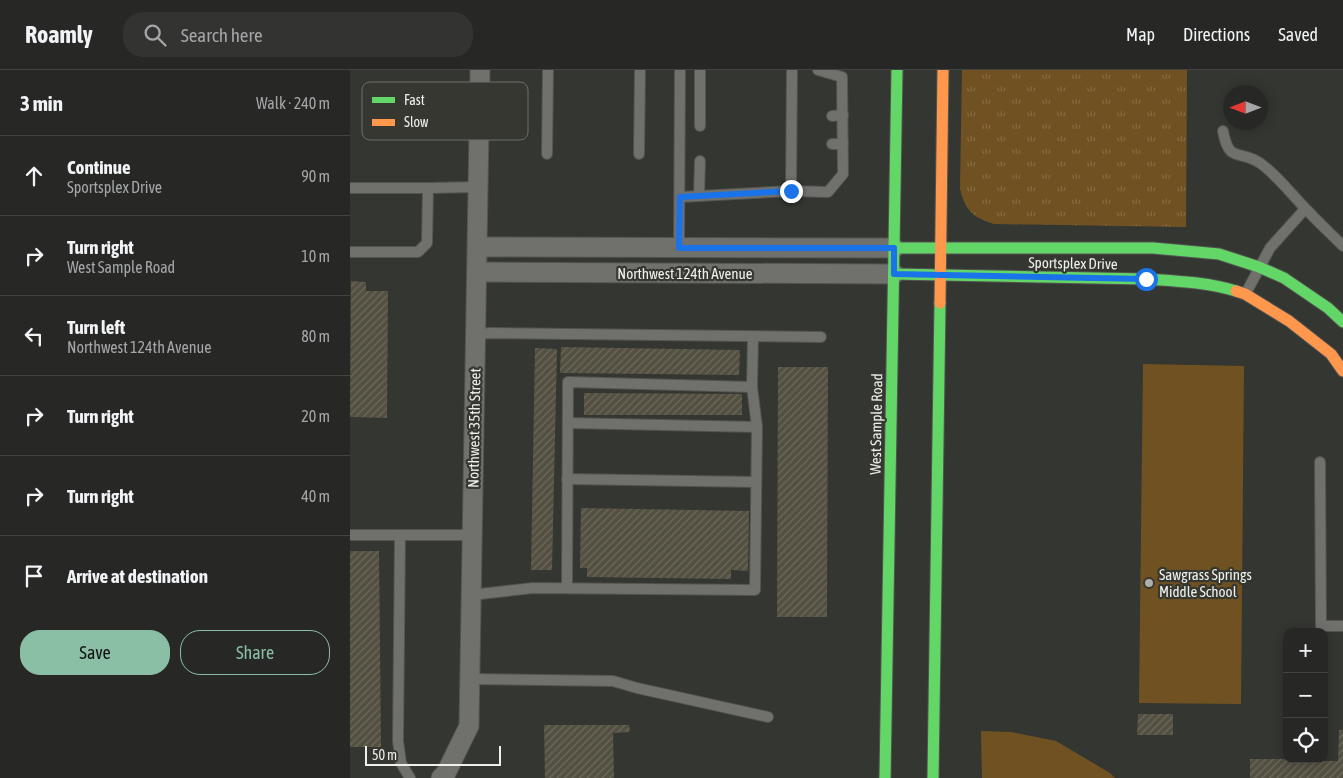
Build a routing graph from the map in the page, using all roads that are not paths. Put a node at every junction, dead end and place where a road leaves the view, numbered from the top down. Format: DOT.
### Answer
graph roads {
  1 [pos="548,70"];
  2 [pos="640,70"];
  3 [pos="680,70"];
  4 [pos="700,70"];
  5 [pos="792,70"];
  6 [pos="818,70"];
  7 [pos="897,70"];
  8 [pos="943,70"];
  9 [pos="843,115"];
  10 [pos="792,116"];
  11 [pos="803,116"];
  12 [pos="832,116"];
  13 [pos="700,126"];
  14 [pos="1223,130"];
  15 [pos="479,140"];
  16 [pos="546,154"];
  17 [pos="639,154"];
  18 [pos="700,161"];
  19 [pos="478,187"];
  20 [pos="350,188"];
  21 [pos="428,188"];
  22 [pos="791,191"];
  23 [pos="699,196"];
  24 [pos="680,197"];
  25 [pos="1305,209"];
  26 [pos="1343,246"];
  27 [pos="478,247"];
  28 [pos="679,248"];
  29 [pos="894,248"];
  30 [pos="940,248"];
  31 [pos="350,252"];
  32 [pos="1259,266"];
  33 [pos="477,272"];
  34 [pos="894,274"];
  35 [pos="940,276"];
  36 [pos="1245,294"];
  37 [pos="1343,322"];
  38 [pos="476,334"];
  39 [pos="753,337"];
  40 [pos="820,338"];
  41 [pos="1343,371"];
  42 [pos="752,387"];
  43 [pos="568,423"];
  44 [pos="757,427"];
  45 [pos="1320,462"];
  46 [pos="567,479"];
  47 [pos="756,482"];
  48 [pos="400,534"];
  49 [pos="472,534"];
  50 [pos="350,535"];
  51 [pos="567,588"];
  52 [pos="471,595"];
  53 [pos="1343,626"];
  54 [pos="1321,628"];
  55 [pos="1328,628"];
  56 [pos="470,679"];
  57 [pos="768,717"];
  58 [pos="410,778"];
  59 [pos="441,778"];
  60 [pos="885,778"];
  61 [pos="933,778"];
  1 -- 16 [label="lane"];
  2 -- 17 [label="lane"];
  3 -- 24 [label="lane"];
  4 -- 13 [label="lane"];
  5 -- 10 [label="lane"];
  6 -- 9 [label="lane"];
  7 -- 29 [label="main road, West Sample Road"];
  8 -- 30 [label="main road"];
  9 -- 12 [label="lane"];
  9 -- 22 [label="lane"];
  10 -- 11 [label="lane"];
  10 -- 22 [label="lane"];
  14 -- 25 [label="lane"];
  15 -- 19 [label="street, Northwest 35th Street"];
  18 -- 23 [label="lane"];
  19 -- 21 [label="lane"];
  19 -- 27 [label="street, Northwest 35th Street"];
  20 -- 21 [label="lane"];
  21 -- 31 [label="lane"];
  22 -- 23 [label="lane"];
  23 -- 24 [label="lane"];
  24 -- 28 [label="lane"];
  25 -- 26 [label="lane"];
  25 -- 32 [label="lane"];
  27 -- 28 [label="street, Northwest 124th Avenue"];
  27 -- 33 [label="street, Northwest 35th Street"];
  28 -- 29 [label="street, Northwest 124th Avenue"];
  29 -- 30 [label="main road, Sportsplex Drive"];
  29 -- 34 [label="main road, West Sample Road"];
  30 -- 32 [label="main road, Sportsplex Drive"];
  30 -- 35 [label="main road"];
  32 -- 36 [label="lane"];
  32 -- 37 [label="main road, Sportsplex Drive"];
  33 -- 34 [label="street, Northwest 124th Avenue"];
  33 -- 38 [label="street, Northwest 35th Street"];
  34 -- 35 [label="main road, Sportsplex Drive"];
  34 -- 60 [label="main road, West Sample Road"];
  35 -- 36 [label="main road, Sportsplex Drive"];
  35 -- 61 [label="main road"];
  36 -- 41 [label="main road, Sportsplex Drive"];
  38 -- 39 [label="lane"];
  38 -- 49 [label="street, Northwest 35th Street"];
  39 -- 40 [label="lane"];
  39 -- 42 [label="lane"];
  42 -- 43 [label="lane"];
  42 -- 44 [label="lane"];
  43 -- 44 [label="lane"];
  43 -- 46 [label="lane"];
  44 -- 47 [label="lane"];
  45 -- 54 [label="lane"];
  46 -- 47 [label="lane"];
  46 -- 51 [label="lane"];
  47 -- 51 [label="lane"];
  48 -- 49 [label="lane"];
  48 -- 50 [label="lane"];
  48 -- 58 [label="lane"];
  49 -- 52 [label="street, Northwest 35th Street"];
  51 -- 52 [label="lane"];
  52 -- 56 [label="street, Northwest 35th Street"];
  53 -- 55 [label="lane"];
  56 -- 57 [label="lane"];
  56 -- 59 [label="street, Northwest 35th Street"];
}
